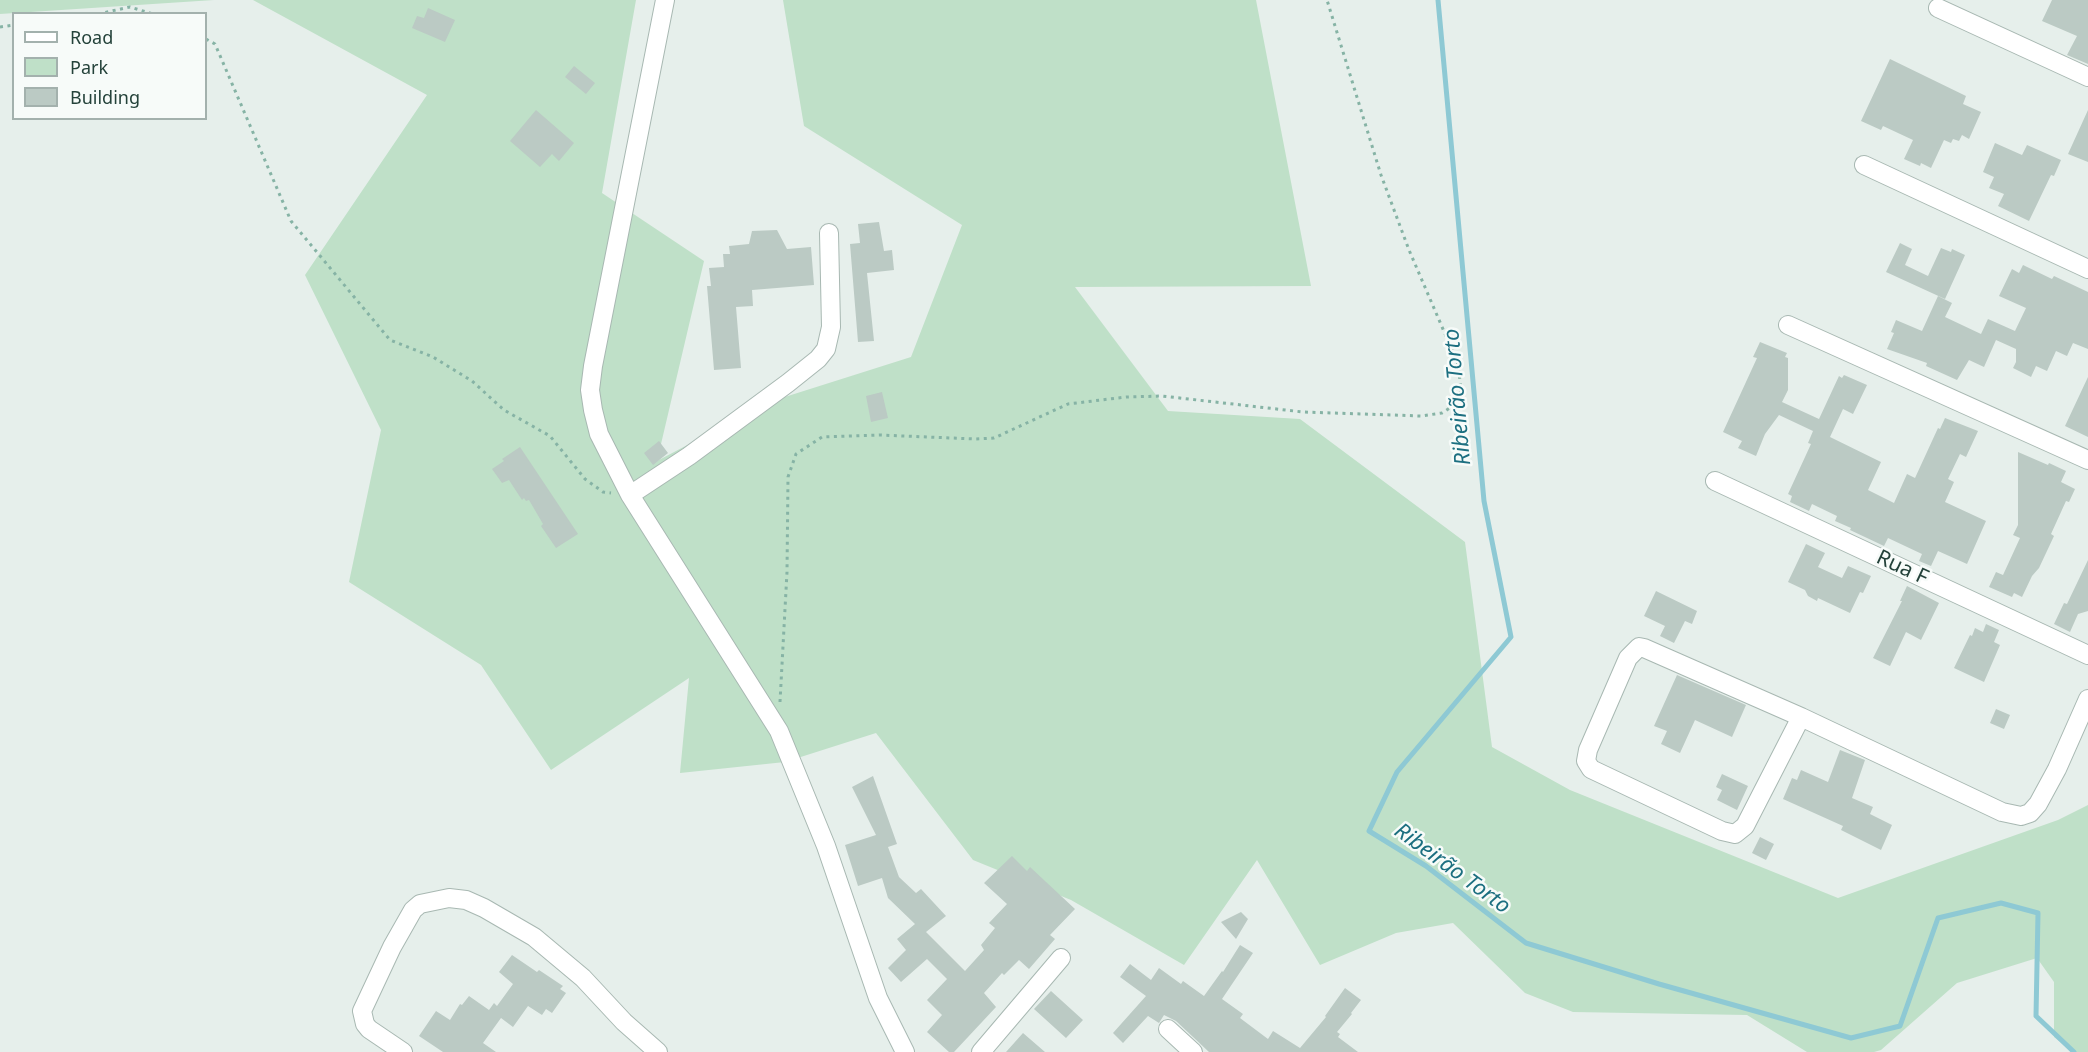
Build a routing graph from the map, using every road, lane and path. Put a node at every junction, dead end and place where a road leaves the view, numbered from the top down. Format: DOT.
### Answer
graph roads {
  1 [pos="664,0"];
  2 [pos="1327,0"];
  3 [pos="1938,8"];
  4 [pos="107,12"];
  5 [pos="146,12"];
  6 [pos="207,40"];
  7 [pos="2088,77"];
  8 [pos="1864,165"];
  9 [pos="829,233"];
  10 [pos="2088,269"];
  11 [pos="1788,325"];
  12 [pos="2088,460"];
  13 [pos="1715,481"];
  14 [pos="630,495"];
  15 [pos="2088,655"];
  16 [pos="2088,699"];
  17 [pos="1801,717"];
  18 [pos="779,730"];
  19 [pos="1061,958"];
  20 [pos="1168,1029"];
  21 [pos="403,1052"];
  22 [pos="658,1052"];
  23 [pos="905,1052"];
  24 [pos="981,1052"];
  25 [pos="1194,1052"];
  1 -- 14 [label="street"];
  2 -- 18 [label="path"];
  3 -- 7 [label="street"];
  4 -- 5 [label="path"];
  6 -- 14 [label="path"];
  8 -- 10 [label="street"];
  9 -- 14 [label="street"];
  11 -- 12 [label="street"];
  13 -- 15 [label="street, Rua F"];
  14 -- 18 [label="street"];
  16 -- 17 [label="street"];
  17 -- 17 [label="street"];
  18 -- 23 [label="street"];
  19 -- 24 [label="street"];
  20 -- 25 [label="street"];
  21 -- 22 [label="street"];
}
